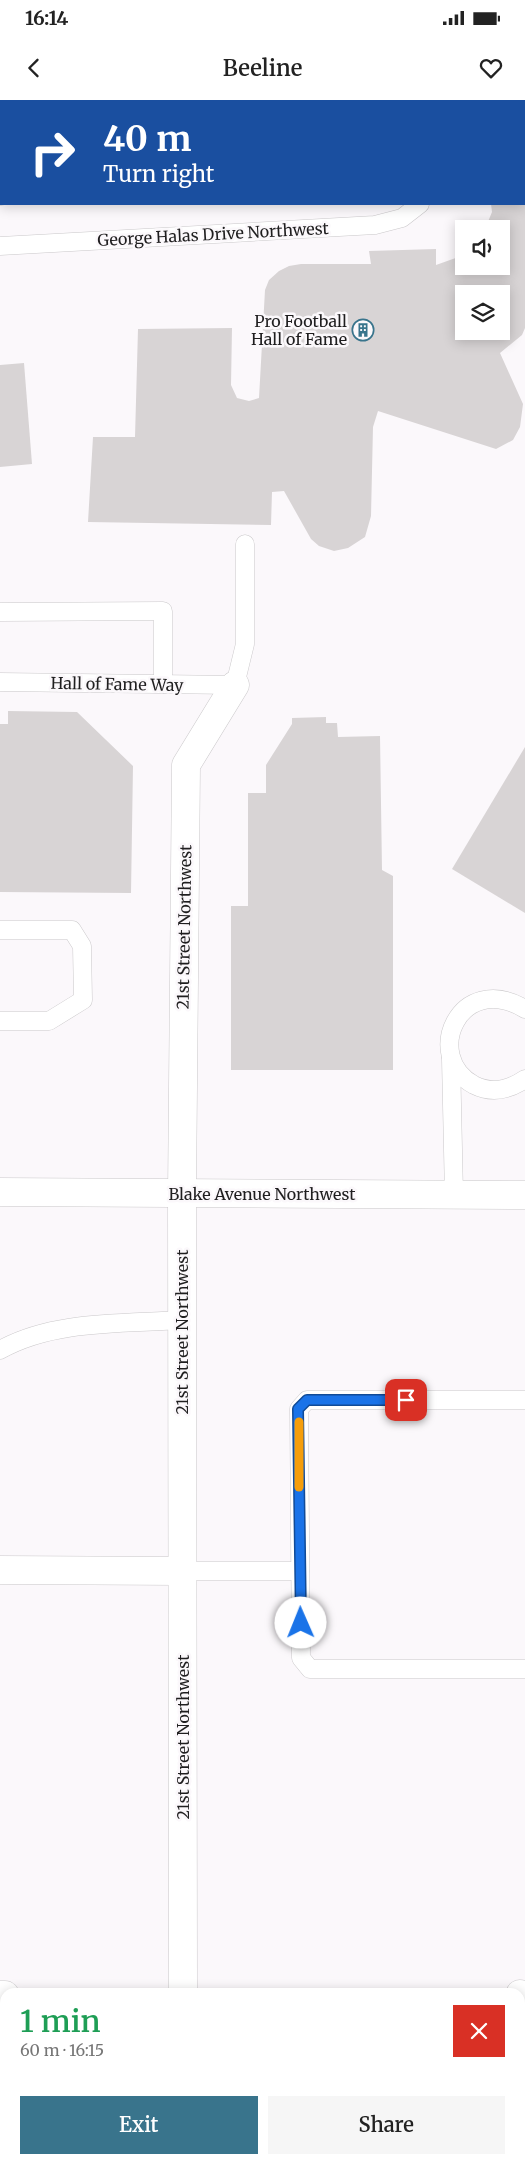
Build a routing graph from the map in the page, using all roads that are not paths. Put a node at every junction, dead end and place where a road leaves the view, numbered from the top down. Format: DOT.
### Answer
graph roads {
  1 [pos="419,205"];
  2 [pos="0,246"];
  3 [pos="245,544"];
  4 [pos="0,612"];
  5 [pos="0,682"];
  6 [pos="163,684"];
  7 [pos="235,685"];
  8 [pos="0,930"];
  9 [pos="525,1009"];
  10 [pos="0,1021"];
  11 [pos="451,1058"];
  12 [pos="525,1079"];
  13 [pos="0,1192"];
  14 [pos="182,1194"];
  15 [pos="454,1195"];
  16 [pos="525,1195"];
  17 [pos="182,1320"];
  18 [pos="0,1350"];
  19 [pos="525,1400"];
  20 [pos="0,1570"];
  21 [pos="182,1571"];
  22 [pos="300,1571"];
  23 [pos="525,1669"];
  24 [pos="183,1988"];
  1 -- 2 [label="lane, George Halas Drive Northwest"];
  3 -- 7 [label="lane"];
  4 -- 6 [label="lane"];
  5 -- 6 [label="lane, Hall of Fame Way"];
  6 -- 7 [label="lane, Hall of Fame Way"];
  7 -- 14 [label="street, 21st Street Northwest"];
  8 -- 10 [label="lane"];
  9 -- 11 [label="lane"];
  11 -- 12 [label="lane"];
  11 -- 15 [label="lane"];
  13 -- 14 [label="street, Blake Avenue Northwest"];
  14 -- 15 [label="street, Blake Avenue Northwest"];
  14 -- 17 [label="street, 21st Street Northwest"];
  15 -- 16 [label="street, Blake Avenue Northwest"];
  17 -- 18 [label="lane"];
  17 -- 21 [label="street, 21st Street Northwest"];
  19 -- 22 [label="lane"];
  20 -- 21 [label="street"];
  21 -- 22 [label="lane"];
  21 -- 24 [label="street, 21st Street Northwest"];
  22 -- 23 [label="lane"];
}
